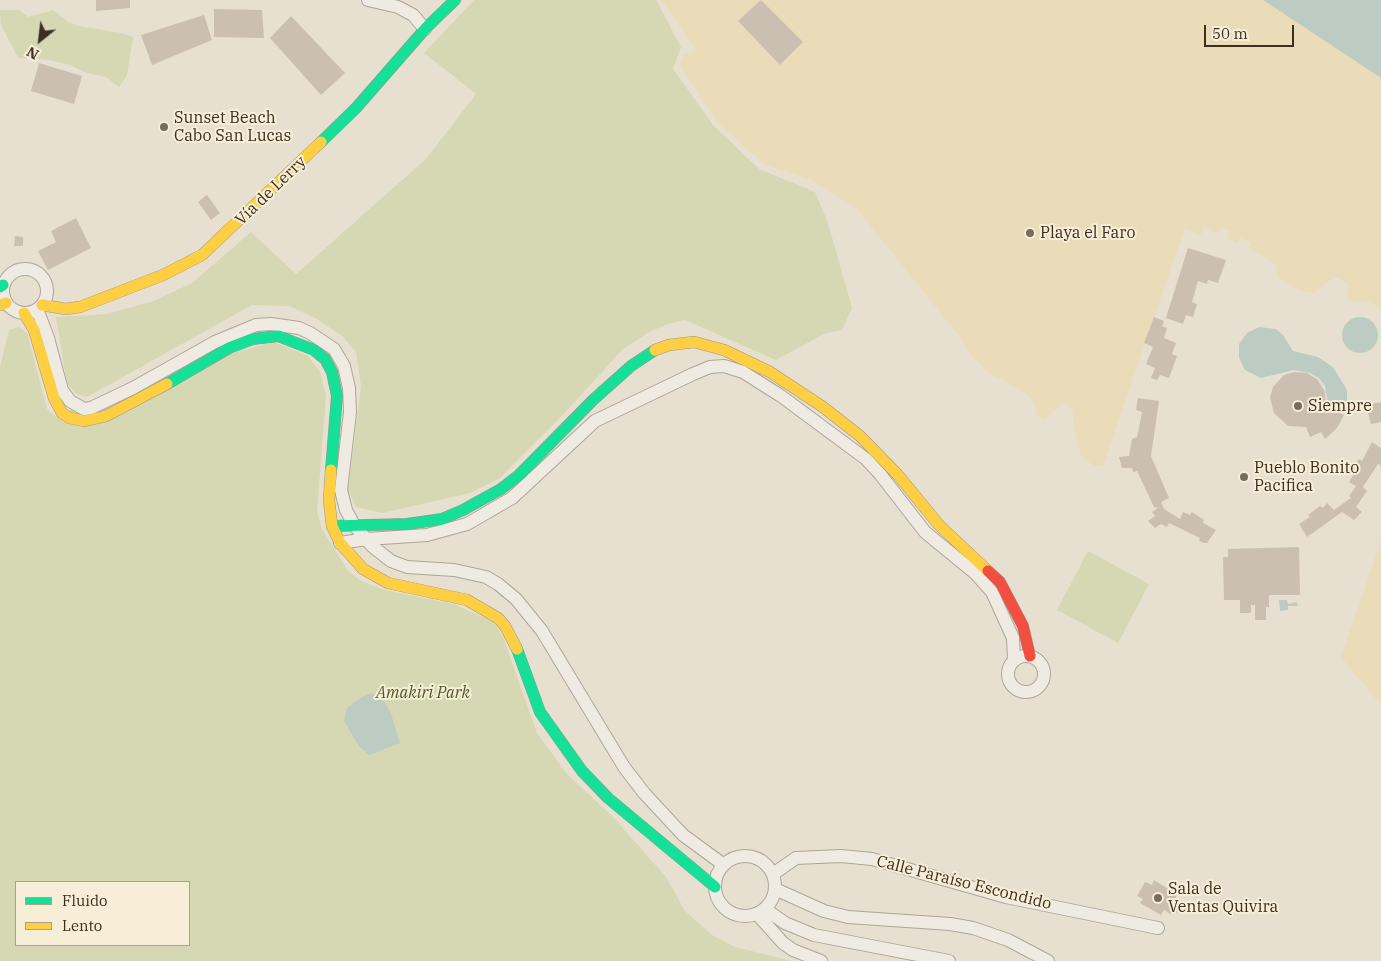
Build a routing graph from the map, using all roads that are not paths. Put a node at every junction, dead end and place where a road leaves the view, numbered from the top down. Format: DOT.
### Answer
graph roads {
  1 [pos="368,0"];
  2 [pos="455,0"];
  3 [pos="425,29"];
  4 [pos="2,286"];
  5 [pos="3,304"];
  6 [pos="39,307"];
  7 [pos="24,313"];
  8 [pos="354,525"];
  9 [pos="332,526"];
  10 [pos="367,539"];
  11 [pos="340,544"];
  12 [pos="1030,656"];
  13 [pos="1014,660"];
  14 [pos="724,865"];
  15 [pos="773,874"];
  16 [pos="715,887"];
  17 [pos="775,889"];
  18 [pos="761,911"];
  19 [pos="1158,928"];
  20 [pos="821,961"];
  21 [pos="949,961"];
  22 [pos="1048,961"];
  1 -- 3 [label="street"];
  2 -- 3 [label="street, Vía de Lerry"];
  3 -- 6 [label="street, Vía de Lerry"];
  4 -- 5 [label="street"];
  4 -- 6 [label="street"];
  5 -- 7 [label="street"];
  6 -- 7 [label="street"];
  6 -- 8 [label="street"];
  7 -- 9 [label="street"];
  8 -- 9 [label="street"];
  8 -- 10 [label="street"];
  8 -- 12 [label="street"];
  9 -- 11 [label="street"];
  10 -- 11 [label="street"];
  10 -- 13 [label="street"];
  10 -- 14 [label="street"];
  11 -- 16 [label="street"];
  12 -- 13 [label="street"];
  12 -- 13 [label="street"];
  14 -- 15 [label="street"];
  14 -- 16 [label="street"];
  15 -- 17 [label="street"];
  15 -- 19 [label="street, Calle Paraíso Escondido"];
  16 -- 18 [label="street"];
  17 -- 18 [label="street"];
  17 -- 22 [label="street"];
  18 -- 20 [label="street"];
  18 -- 21 [label="street"];
}
